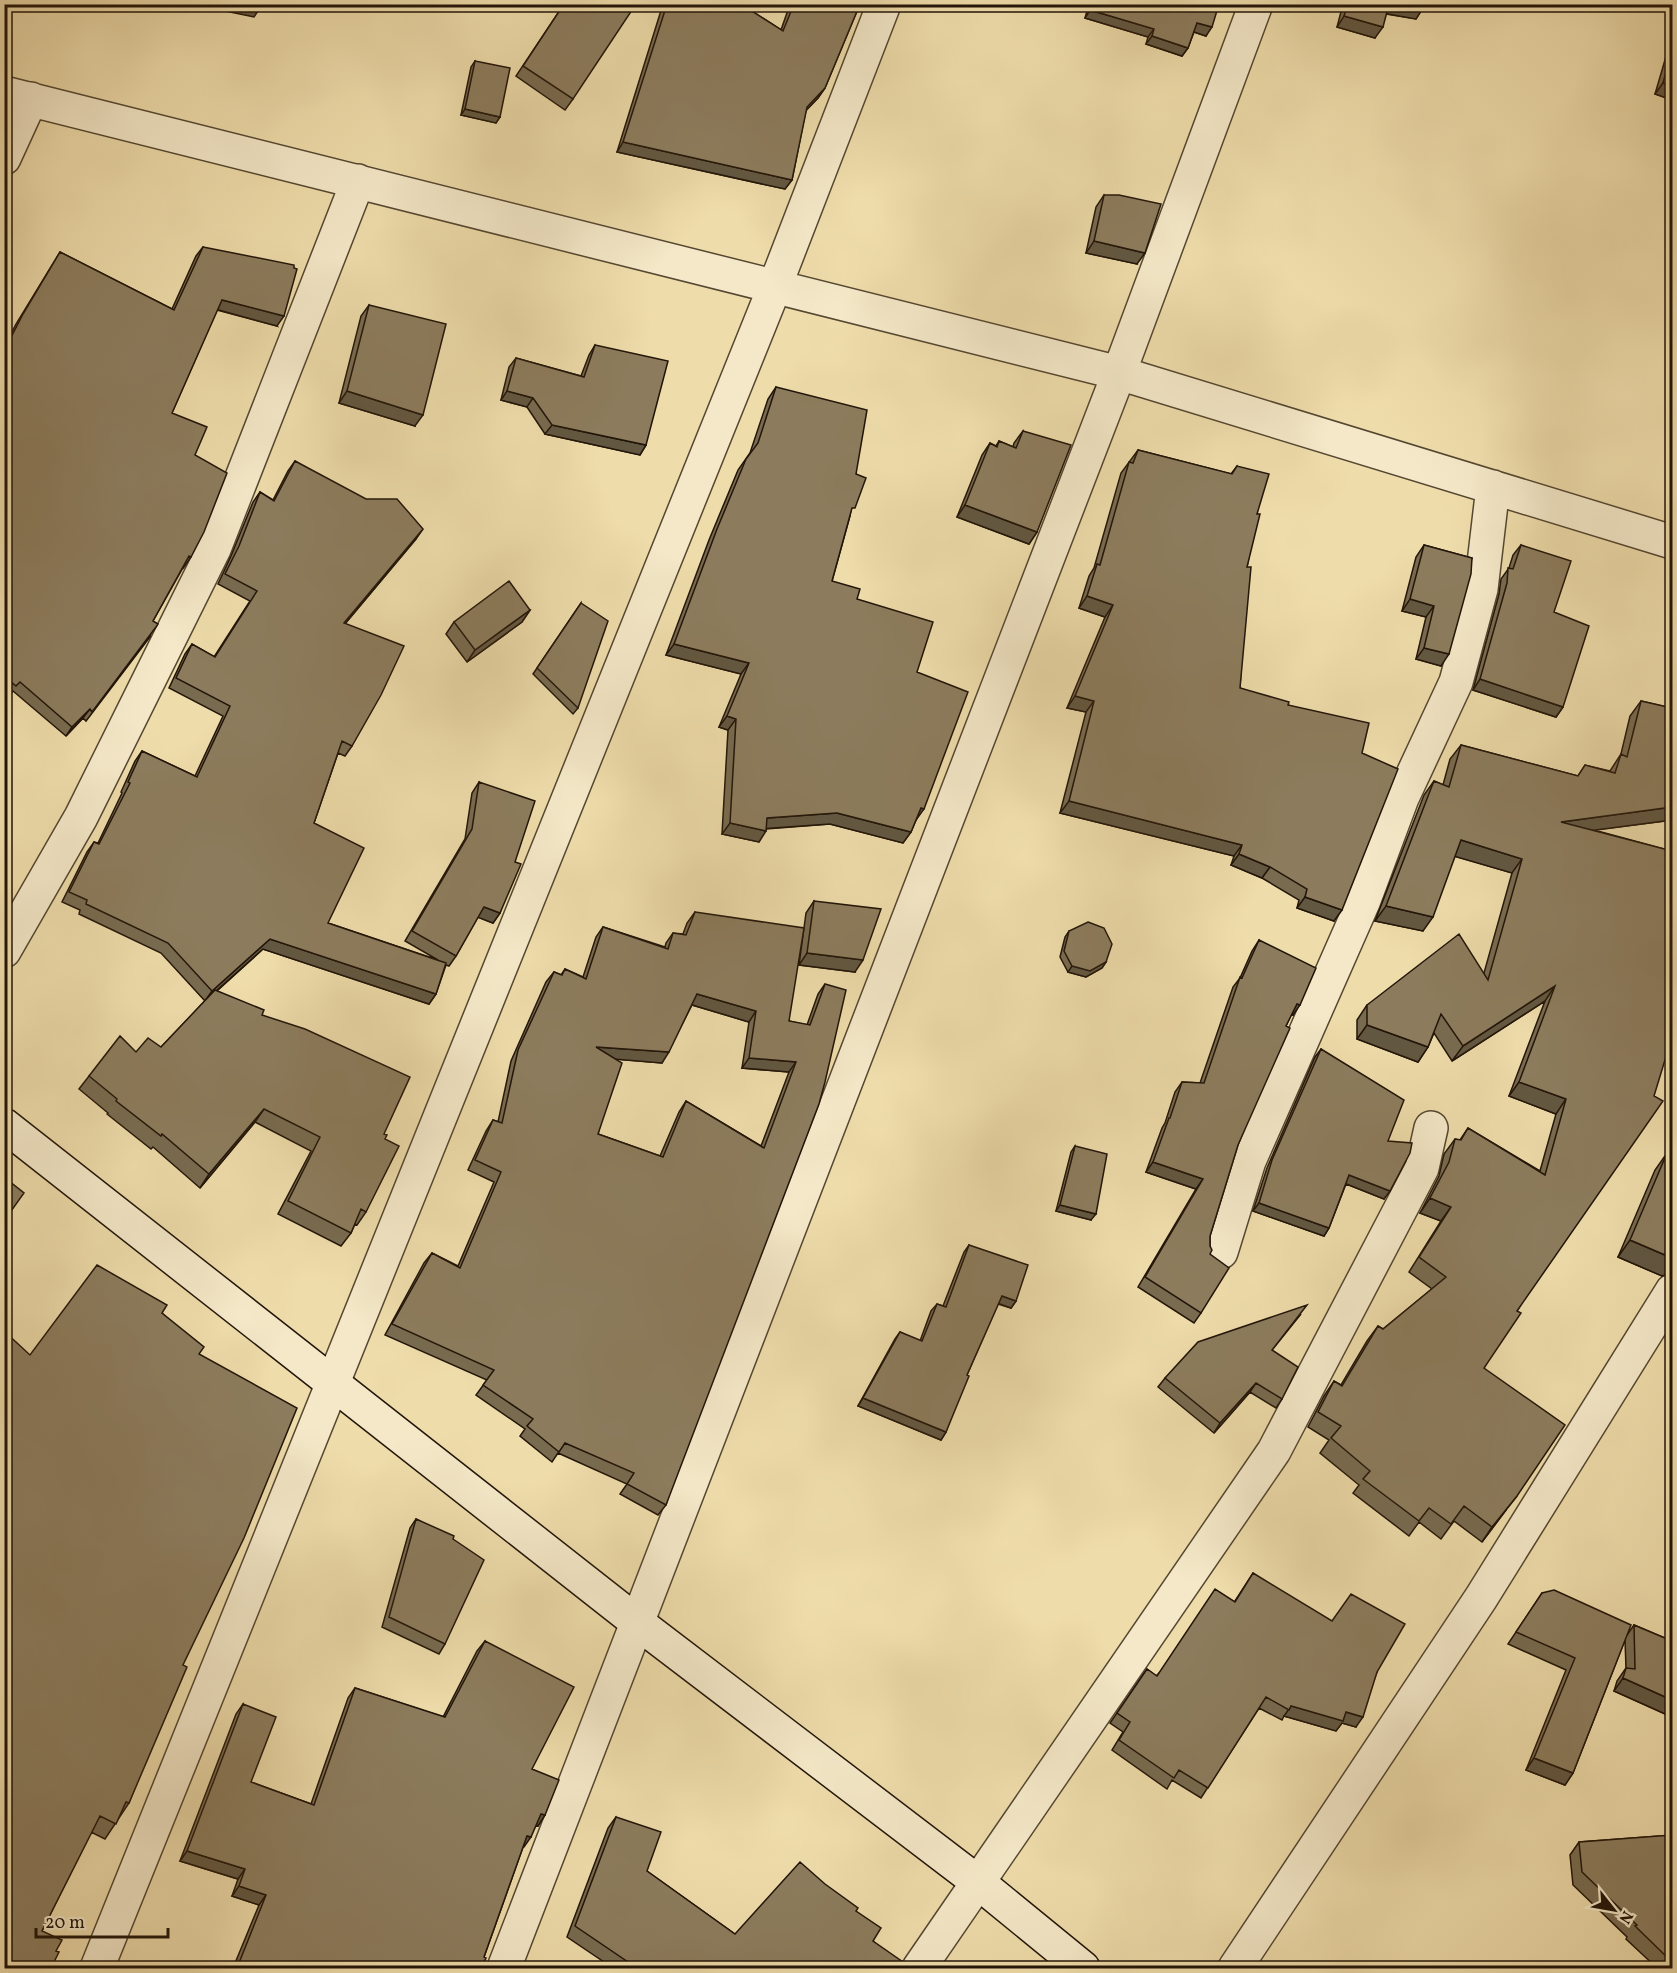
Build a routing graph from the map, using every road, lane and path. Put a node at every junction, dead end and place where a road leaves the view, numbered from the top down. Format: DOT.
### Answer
graph roads {
  1 [pos="884,4"];
  2 [pos="1256,4"];
  3 [pos="18,96"];
  4 [pos="4,158"];
  5 [pos="358,182"];
  6 [pos="775,286"];
  7 [pos="1119,373"];
  8 [pos="1493,487"];
  9 [pos="1672,542"];
  10 [pos="4,951"];
  11 [pos="4,1125"];
  12 [pos="1431,1128"];
  13 [pos="1221,1252"];
  14 [pos="1672,1291"];
  15 [pos="333,1382"];
  16 [pos="638,1623"];
  17 [pos="979,1883"];
  18 [pos="97,1968"];
  19 [pos="504,1968"];
  20 [pos="920,1968"];
  21 [pos="1083,1968"];
  22 [pos="1236,1968"];
  1 -- 6 [label="street"];
  2 -- 7 [label="street"];
  3 -- 4 [label="street"];
  3 -- 5 [label="street"];
  5 -- 6 [label="street"];
  5 -- 10 [label="street"];
  6 -- 7 [label="street"];
  6 -- 15 [label="street"];
  7 -- 8 [label="street"];
  7 -- 16 [label="street"];
  8 -- 9 [label="street"];
  8 -- 13 [label="street"];
  11 -- 15 [label="street"];
  12 -- 17 [label="street"];
  14 -- 22 [label="street"];
  15 -- 16 [label="street"];
  15 -- 18 [label="street"];
  16 -- 17 [label="street"];
  16 -- 19 [label="street"];
  17 -- 20 [label="street"];
  17 -- 21 [label="street"];
}
